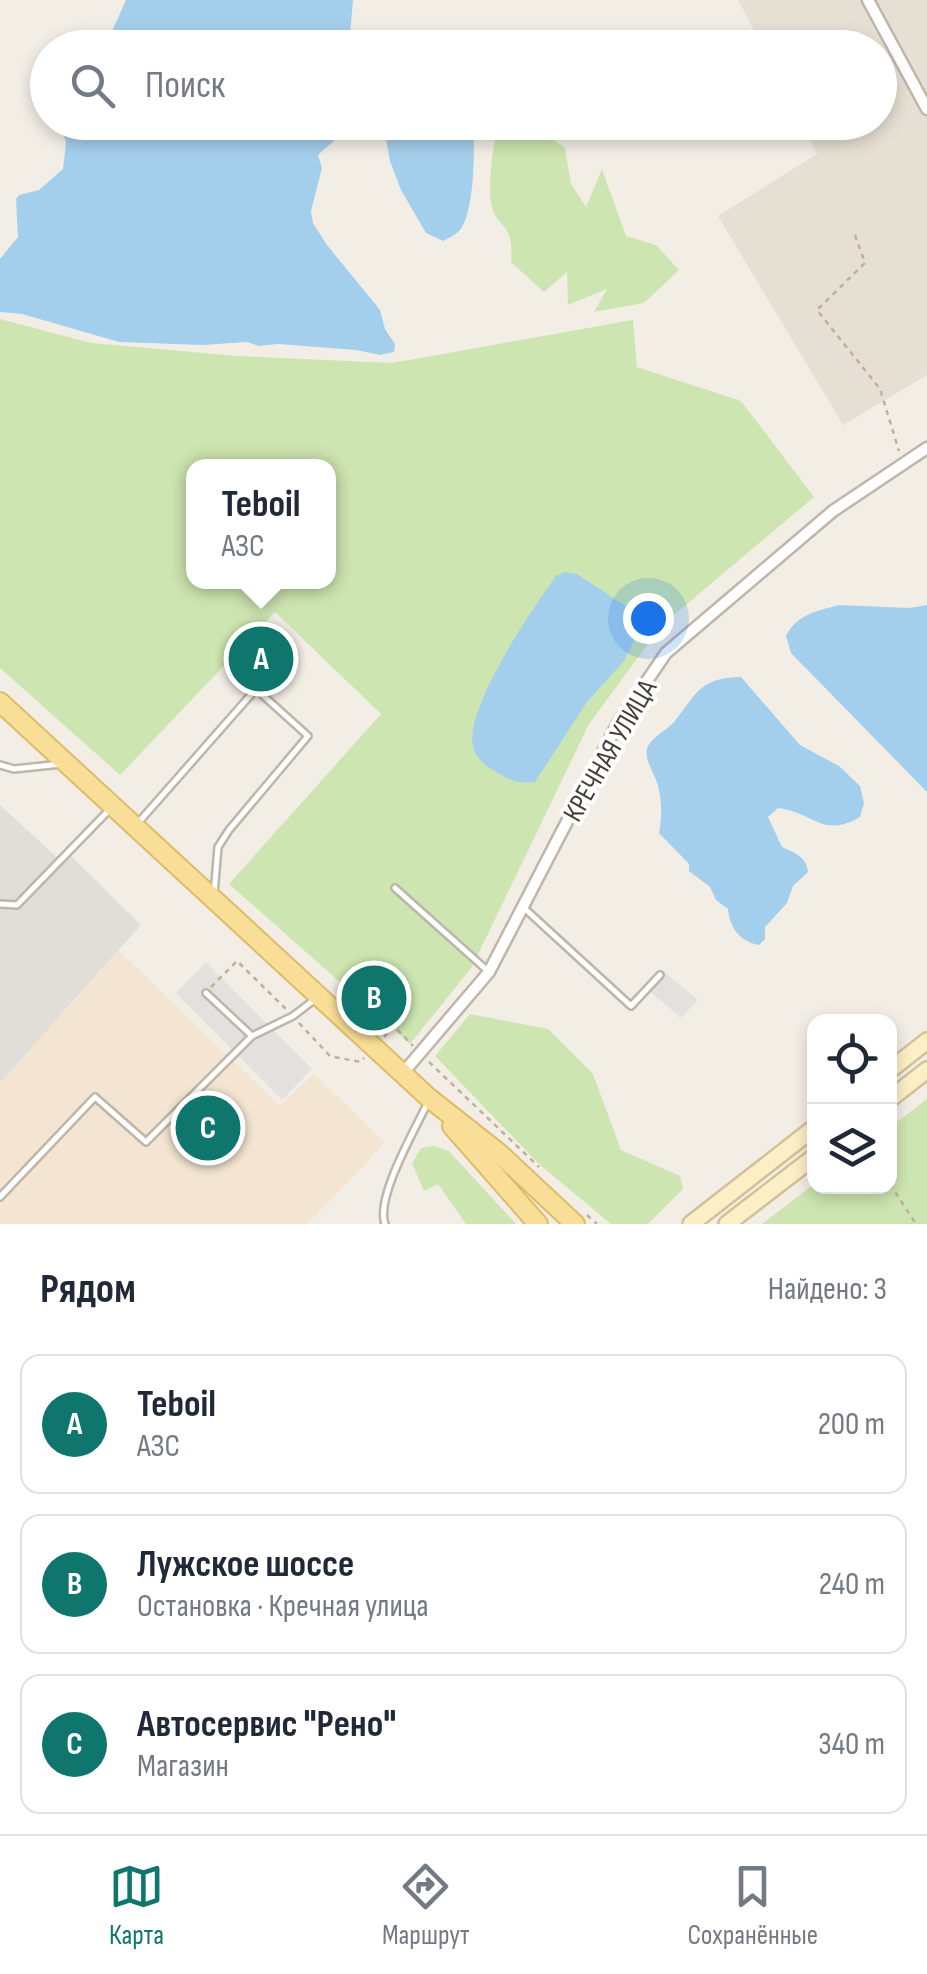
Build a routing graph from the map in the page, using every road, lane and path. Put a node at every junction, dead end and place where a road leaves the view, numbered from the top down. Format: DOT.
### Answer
graph roads {
  1 [pos="868,0"];
  2 [pos="884,30"];
  3 [pos="897,54"];
  4 [pos="927,109"];
  5 [pos="855,235"];
  6 [pos="927,448"];
  7 [pos="904,466"];
  8 [pos="0,702"];
  9 [pos="68,764"];
  10 [pos="0,765"];
  11 [pos="113,805"];
  12 [pos="136,826"];
  13 [pos="395,888"];
  14 [pos="214,897"];
  15 [pos="0,904"];
  16 [pos="523,908"];
  17 [pos="490,972"];
  18 [pos="660,975"];
  19 [pos="206,993"];
  20 [pos="321,996"];
  21 [pos="293,1016"];
  22 [pos="394,1026"];
  23 [pos="252,1036"];
  24 [pos="927,1042"];
  25 [pos="421,1054"];
  26 [pos="360,1062"];
  27 [pos="897,1065"];
  28 [pos="927,1070"];
  29 [pos="403,1073"];
  30 [pos="897,1094"];
  31 [pos="429,1098"];
  32 [pos="807,1133"];
  33 [pos="807,1162"];
  34 [pos="543,1172"];
  35 [pos="896,1194"];
  36 [pos="0,1197"];
  37 [pos="524,1215"];
  38 [pos="579,1218"];
  39 [pos="385,1224"];
  40 [pos="538,1224"];
  41 [pos="597,1224"];
  42 [pos="691,1224"];
  43 [pos="728,1224"];
  44 [pos="916,1224"];
  1 -- 2 [label="street"];
  3 -- 4 [label="street"];
  5 -- 7 [label="path"];
  6 -- 7 [label="street, КРЕЧНАЯ УЛИЦА"];
  7 -- 16 [label="street, КРЕЧНАЯ УЛИЦА"];
  8 -- 9 [label="main road"];
  9 -- 10 [label="lane"];
  9 -- 11 [label="main road"];
  11 -- 12 [label="main road"];
  11 -- 15 [label="lane"];
  12 -- 14 [label="main road"];
  12 -- 14 [label="lane"];
  13 -- 17 [label="lane"];
  14 -- 20 [label="main road"];
  16 -- 17 [label="street, КРЕЧНАЯ УЛИЦА"];
  16 -- 18 [label="lane"];
  17 -- 25 [label="street, КРЕЧНАЯ УЛИЦА"];
  19 -- 21 [label="path"];
  19 -- 23 [label="lane"];
  20 -- 21 [label="lane"];
  20 -- 29 [label="main road"];
  21 -- 23 [label="lane"];
  21 -- 26 [label="path"];
  22 -- 25 [label="path"];
  23 -- 36 [label="lane"];
  24 -- 27 [label="main road"];
  25 -- 29 [label="street, КРЕЧНАЯ УЛИЦА"];
  25 -- 34 [label="path"];
  28 -- 30 [label="main road"];
  29 -- 31 [label="main road"];
  31 -- 37 [label="main road"];
  31 -- 38 [label="main road"];
  31 -- 39 [label="lane"];
  32 -- 42 [label="main road"];
  33 -- 43 [label="main road"];
  35 -- 44 [label="path"];
  37 -- 40 [label="main road"];
  38 -- 41 [label="path"];
}
